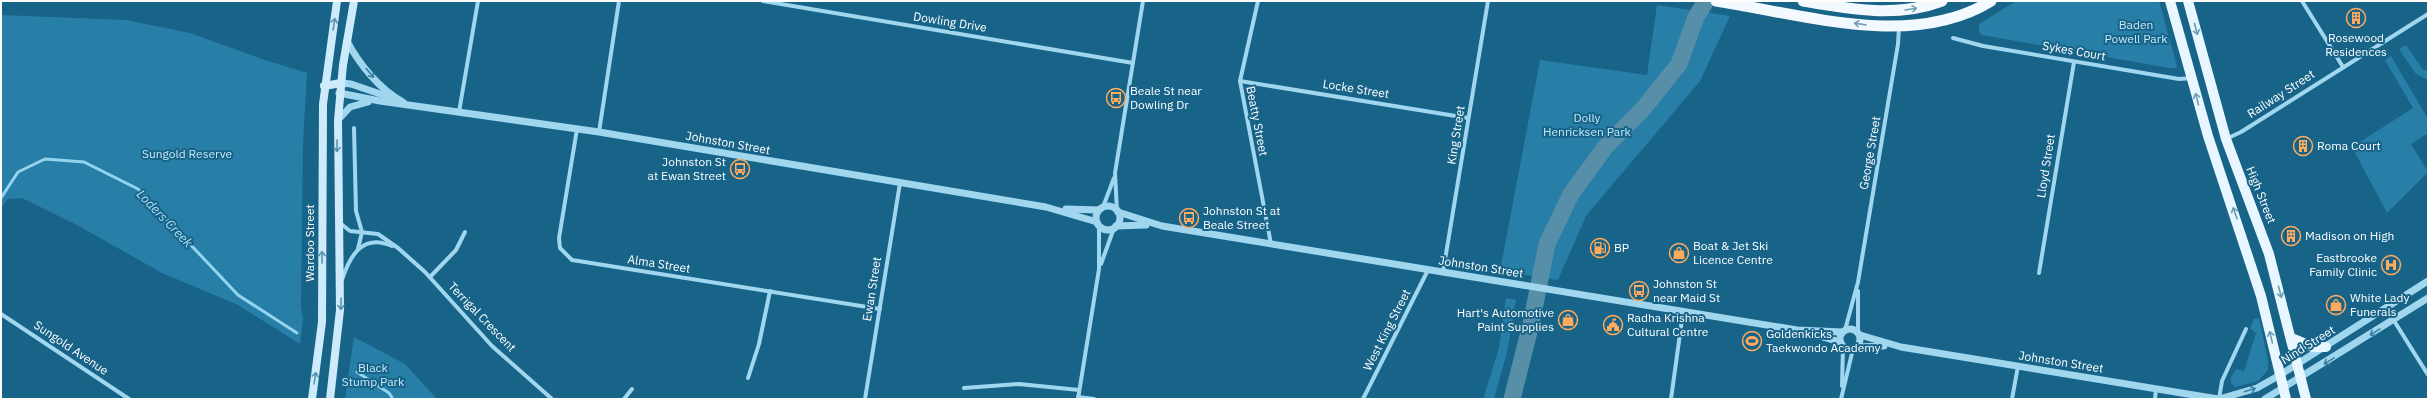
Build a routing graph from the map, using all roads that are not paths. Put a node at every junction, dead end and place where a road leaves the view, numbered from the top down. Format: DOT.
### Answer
graph roads {
  1 [pos="337,1"];
  2 [pos="354,1"];
  3 [pos="478,1"];
  4 [pos="619,1"];
  5 [pos="763,1"];
  6 [pos="1143,1"];
  7 [pos="1258,1"];
  8 [pos="1488,1"];
  9 [pos="1716,1"];
  10 [pos="1803,1"];
  11 [pos="1942,1"];
  12 [pos="1991,1"];
  13 [pos="2170,1"];
  14 [pos="2188,1"];
  15 [pos="2302,1"];
  16 [pos="2428,14"];
  17 [pos="1899,27"];
  18 [pos="1954,38"];
  19 [pos="347,41"];
  20 [pos="2074,62"];
  21 [pos="1133,63"];
  22 [pos="2343,67"];
  23 [pos="2192,78"];
  24 [pos="1240,80"];
  25 [pos="341,83"];
  26 [pos="324,86"];
  27 [pos="339,93"];
  28 [pos="380,101"];
  29 [pos="405,103"];
  30 [pos="460,112"];
  31 [pos="1468,118"];
  32 [pos="338,120"];
  33 [pos="354,128"];
  34 [pos="577,129"];
  35 [pos="599,132"];
  36 [pos="2226,139"];
  37 [pos="1115,173"];
  38 [pos="900,183"];
  39 [pos="1046,207"];
  40 [pos="1101,208"];
  41 [pos="1118,212"];
  42 [pos="339,223"];
  43 [pos="1098,224"];
  44 [pos="1162,226"];
  45 [pos="1115,227"];
  46 [pos="362,232"];
  47 [pos="465,232"];
  48 [pos="1272,244"];
  49 [pos="398,248"];
  50 [pos="358,249"];
  51 [pos="1099,269"];
  52 [pos="1428,270"];
  53 [pos="1443,272"];
  54 [pos="2038,273"];
  55 [pos="430,277"];
  56 [pos="2428,281"];
  57 [pos="1858,282"];
  58 [pos="341,284"];
  59 [pos="770,291"];
  60 [pos="2428,298"];
  61 [pos="2386,308"];
  62 [pos="880,309"];
  63 [pos="1682,312"];
  64 [pos="1,314"];
  65 [pos="2393,320"];
  66 [pos="2246,329"];
  67 [pos="1797,330"];
  68 [pos="1844,331"];
  69 [pos="1859,334"];
  70 [pos="2291,338"];
  71 [pos="1841,345"];
  72 [pos="1901,347"];
  73 [pos="2326,347"];
  74 [pos="1855,348"];
  75 [pos="2298,364"];
  76 [pos="2018,366"];
  77 [pos="2280,375"];
  78 [pos="2428,375"];
  79 [pos="748,378"];
  80 [pos="2301,378"];
  81 [pos="964,388"];
  82 [pos="632,389"];
  83 [pos="2156,389"];
  84 [pos="1079,390"];
  85 [pos="1842,392"];
  86 [pos="2284,394"];
  87 [pos="1078,398"];
  88 [pos="129,399"];
  89 [pos="312,399"];
  90 [pos="330,399"];
  91 [pos="552,399"];
  92 [pos="624,399"];
  93 [pos="865,399"];
  94 [pos="1094,399"];
  95 [pos="1363,399"];
  96 [pos="1671,399"];
  97 [pos="1840,399"];
  98 [pos="2012,399"];
  99 [pos="2155,399"];
  100 [pos="2219,399"];
  101 [pos="2265,399"];
  102 [pos="2306,399"];
  26 -- 1 [label="main road, Wardoo Street, one-way"];
  2 -- 19 [label="main road"];
  3 -- 30 [label="street"];
  4 -- 35 [label="street"];
  5 -- 21 [label="street, Dowling Drive"];
  6 -- 21 [label="street"];
  7 -- 24 [label="street, Beatty Street"];
  8 -- 31 [label="street, King Street"];
  17 -- 9 [label="highway, one-way"];
  10 -- 11 [label="highway, one-way"];
  12 -- 17 [label="highway"];
  13 -- 23 [label="main road"];
  14 -- 36 [label="main road, High Street, one-way"];
  15 -- 22 [label="street"];
  16 -- 22 [label="street, Railway Street"];
  17 -- 57 [label="street, George Street"];
  18 -- 20 [label="street, Sykes Court"];
  19 -- 25 [label="main road"];
  19 -- 29 [label="street, one-way"];
  20 -- 23 [label="street, Sykes Court"];
  20 -- 54 [label="street, Lloyd Street"];
  21 -- 37 [label="street"];
  22 -- 36 [label="street, Railway Street"];
  77 -- 23 [label="main road, one-way"];
  24 -- 31 [label="street, Locke Street"];
  24 -- 48 [label="street, Beatty Street"];
  25 -- 26 [label="main road"];
  25 -- 27 [label="main road"];
  25 -- 29 [label="street, Johnston Street"];
  26 -- 27 [label="main road"];
  89 -- 26 [label="main road, Wardoo Street, one-way"];
  27 -- 28 [label="street, Johnston Street"];
  27 -- 32 [label="main road"];
  28 -- 29 [label="street, Johnston Street"];
  28 -- 32 [label="street"];
  29 -- 30 [label="street, Johnston Street"];
  30 -- 34 [label="street, Johnston Street"];
  31 -- 53 [label="street, King Street"];
  32 -- 42 [label="main road, one-way"];
  33 -- 46 [label="street"];
  34 -- 35 [label="street, Johnston Street"];
  34 -- 59 [label="street, Alma Street"];
  35 -- 38 [label="street, Johnston Street"];
  36 -- 70 [label="main road, High Street, one-way"];
  37 -- 40 [label="street"];
  37 -- 41 [label="street"];
  38 -- 39 [label="street, Johnston Street"];
  38 -- 62 [label="street, Ewan Street"];
  39 -- 40 [label="street, Johnston Street"];
  39 -- 43 [label="street, Johnston Street"];
  40 -- 41 [label="street"];
  40 -- 43 [label="street"];
  41 -- 44 [label="street, Johnston Street"];
  41 -- 45 [label="street"];
  42 -- 46 [label="street, Terrigal Crescent"];
  42 -- 58 [label="main road"];
  43 -- 45 [label="street"];
  43 -- 51 [label="street"];
  44 -- 45 [label="street, Johnston Street"];
  44 -- 48 [label="street, Johnston Street"];
  45 -- 51 [label="street"];
  46 -- 49 [label="street, Terrigal Crescent"];
  46 -- 50 [label="street"];
  47 -- 55 [label="street"];
  48 -- 52 [label="street, Johnston Street"];
  49 -- 50 [label="street, Terrigal Crescent"];
  49 -- 55 [label="street, Terrigal Crescent"];
  50 -- 58 [label="street"];
  51 -- 84 [label="street"];
  52 -- 53 [label="street, Johnston Street"];
  52 -- 95 [label="street, West King Street"];
  53 -- 63 [label="street, Johnston Street"];
  55 -- 91 [label="street, Terrigal Crescent"];
  56 -- 61 [label="street, Nind Street"];
  57 -- 68 [label="street, George Street"];
  57 -- 69 [label="street, George Street"];
  58 -- 90 [label="main road, one-way"];
  59 -- 62 [label="street, Alma Street"];
  59 -- 79 [label="street"];
  60 -- 65 [label="street, Nind Street"];
  61 -- 65 [label="street"];
  61 -- 73 [label="street, Nind Street"];
  62 -- 93 [label="street, Ewan Street"];
  63 -- 67 [label="street, Johnston Street"];
  63 -- 96 [label="street"];
  64 -- 88 [label="street, Sungold Avenue"];
  65 -- 78 [label="street"];
  65 -- 80 [label="street, Nind Street, one-way"];
  66 -- 100 [label="street"];
  67 -- 68 [label="street, Johnston Street"];
  67 -- 71 [label="street, Johnston Street"];
  68 -- 69 [label="street"];
  68 -- 71 [label="street"];
  69 -- 72 [label="street, Johnston Street"];
  69 -- 74 [label="street"];
  70 -- 73 [label="main road"];
  70 -- 75 [label="main road, High Street"];
  71 -- 74 [label="street"];
  71 -- 85 [label="street"];
  72 -- 74 [label="street, Johnston Street"];
  72 -- 76 [label="street, Johnston Street"];
  73 -- 75 [label="street, Nind Street"];
  74 -- 85 [label="street"];
  75 -- 77 [label="street, Nind Street"];
  75 -- 80 [label="main road, High Street"];
  76 -- 83 [label="street, Johnston Street"];
  76 -- 98 [label="street"];
  77 -- 86 [label="main road"];
  100 -- 77 [label="street, Johnston Street, one-way"];
  80 -- 86 [label="street"];
  80 -- 102 [label="main road, High Street"];
  81 -- 84 [label="street"];
  82 -- 92 [label="street"];
  83 -- 99 [label="street"];
  83 -- 100 [label="street, Johnston Street"];
  84 -- 87 [label="street"];
  85 -- 97 [label="street"];
  86 -- 101 [label="street"];
  87 -- 94 [label="street"];
}
